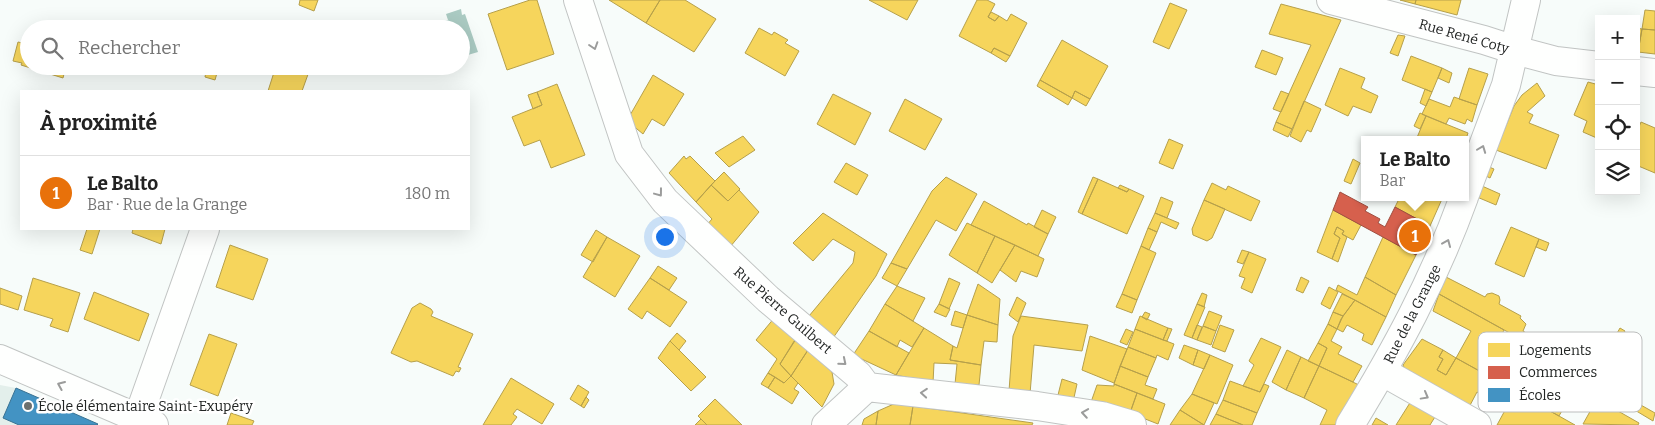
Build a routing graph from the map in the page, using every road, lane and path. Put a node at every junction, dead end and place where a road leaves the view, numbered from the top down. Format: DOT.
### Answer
graph roads {
  1 [pos="578,0"];
  2 [pos="1331,0"];
  3 [pos="1526,0"];
  4 [pos="1515,50"];
  5 [pos="1595,66"];
  6 [pos="1640,71"];
  7 [pos="1655,73"];
  8 [pos="1469,183"];
  9 [pos="1462,201"];
  10 [pos="205,230"];
  11 [pos="0,359"];
  12 [pos="1383,372"];
  13 [pos="867,387"];
  14 [pos="146,422"];
  15 [pos="826,425"];
  16 [pos="1132,425"];
  17 [pos="1350,425"];
  18 [pos="1477,425"];
  1 -- 13 [label="street, Rue Pierre Guilbert, one-way"];
  2 -- 4 [label="street, Rue René Coty"];
  3 -- 4 [label="street, Rue de la Grange"];
  4 -- 5 [label="street, Rue René Coty"];
  8 -- 4 [label="street, Rue de la Grange, one-way"];
  6 -- 7 [label="street"];
  12 -- 9 [label="street, Rue de la Grange, one-way"];
  10 -- 14 [label="street"];
  14 -- 11 [label="street, one-way"];
  12 -- 17 [label="street, Rue de la Grange"];
  12 -- 18 [label="street, one-way"];
  13 -- 15 [label="street"];
  16 -- 13 [label="street, one-way"];
}
